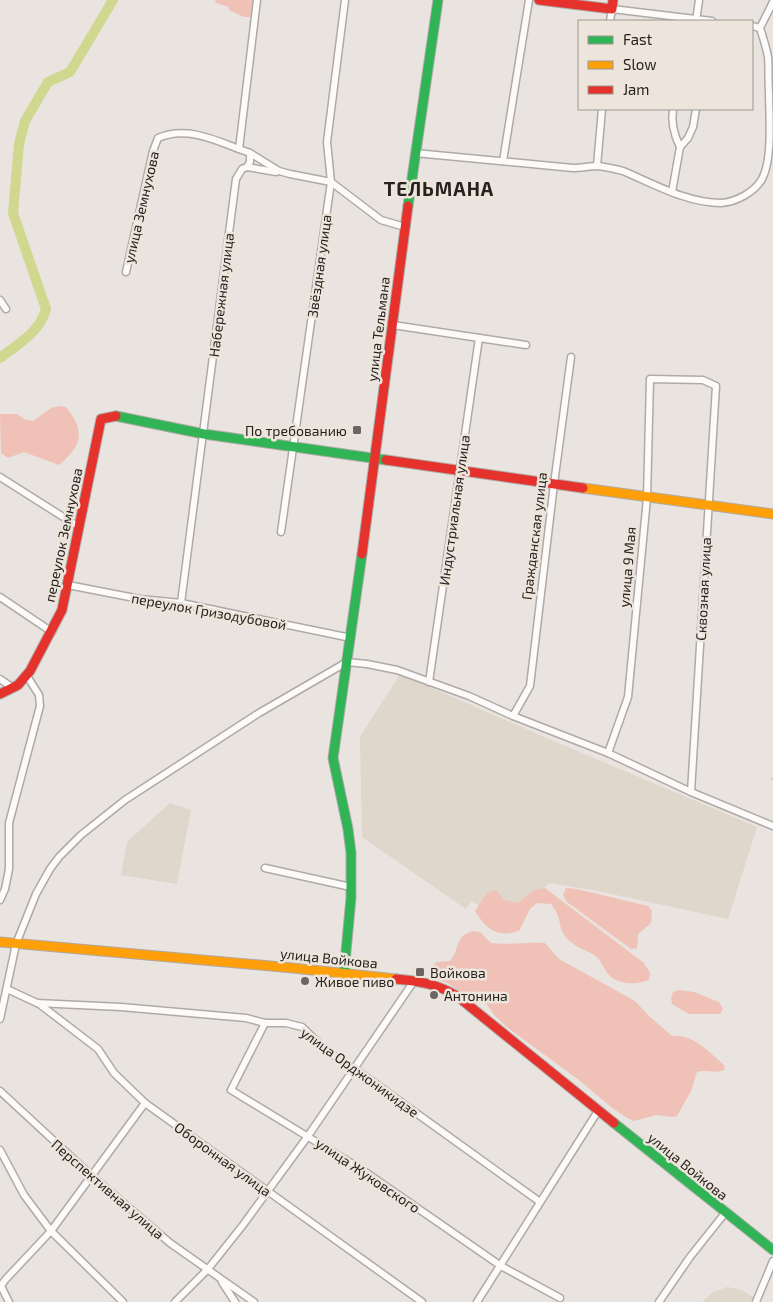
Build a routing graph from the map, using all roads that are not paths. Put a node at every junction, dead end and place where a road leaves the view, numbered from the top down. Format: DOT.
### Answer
graph roads {
  1 [pos="257,0"];
  2 [pos="345,0"];
  3 [pos="438,0"];
  4 [pos="529,0"];
  5 [pos="539,0"];
  6 [pos="699,0"];
  7 [pos="773,2"];
  8 [pos="612,5"];
  9 [pos="610,20"];
  10 [pos="696,20"];
  11 [pos="753,26"];
  12 [pos="760,28"];
  13 [pos="602,110"];
  14 [pos="673,110"];
  15 [pos="696,110"];
  16 [pos="680,147"];
  17 [pos="239,149"];
  18 [pos="250,153"];
  19 [pos="415,153"];
  20 [pos="503,161"];
  21 [pos="597,166"];
  22 [pos="247,168"];
  23 [pos="290,174"];
  24 [pos="331,182"];
  25 [pos="672,192"];
  26 [pos="405,227"];
  27 [pos="126,272"];
  28 [pos="0,300"];
  29 [pos="6,309"];
  30 [pos="392,325"];
  31 [pos="479,338"];
  32 [pos="526,345"];
  33 [pos="571,357"];
  34 [pos="716,386"];
  35 [pos="204,434"];
  36 [pos="293,446"];
  37 [pos="376,458"];
  38 [pos="460,471"];
  39 [pos="0,477"];
  40 [pos="554,484"];
  41 [pos="647,498"];
  42 [pos="708,506"];
  43 [pos="773,514"];
  44 [pos="79,527"];
  45 [pos="281,532"];
  46 [pos="68,585"];
  47 [pos="0,596"];
  48 [pos="181,603"];
  49 [pos="52,632"];
  50 [pos="351,638"];
  51 [pos="348,662"];
  52 [pos="27,676"];
  53 [pos="0,679"];
  54 [pos="429,682"];
  55 [pos="13,688"];
  56 [pos="0,694"];
  57 [pos="513,716"];
  58 [pos="608,753"];
  59 [pos="691,792"];
  60 [pos="773,826"];
  61 [pos="265,868"];
  62 [pos="352,887"];
  63 [pos="0,900"];
  64 [pos="0,942"];
  65 [pos="16,944"];
  66 [pos="344,973"];
  67 [pos="414,980"];
  68 [pos="7,989"];
  69 [pos="37,1003"];
  70 [pos="0,1019"];
  71 [pos="265,1023"];
  72 [pos="355,1069"];
  73 [pos="0,1091"];
  74 [pos="145,1103"];
  75 [pos="598,1111"];
  76 [pos="308,1136"];
  77 [pos="0,1150"];
  78 [pos="92,1176"];
  79 [pos="268,1191"];
  80 [pos="540,1202"];
  81 [pos="724,1213"];
  82 [pos="51,1231"];
  83 [pos="773,1250"];
  84 [pos="773,1261"];
  85 [pos="501,1266"];
  86 [pos="208,1269"];
  87 [pos="221,1280"];
  88 [pos="1,1286"];
  89 [pos="560,1298"];
  90 [pos="9,1302"];
  91 [pos="123,1302"];
  92 [pos="175,1302"];
  93 [pos="235,1302"];
  94 [pos="254,1302"];
  95 [pos="422,1302"];
  96 [pos="477,1302"];
  97 [pos="659,1302"];
  98 [pos="756,1302"];
  1 -- 17 [label="street"];
  2 -- 24 [label="street, Звёздная улица"];
  3 -- 19 [label="street, улица Тельмана"];
  4 -- 20 [label="street"];
  5 -- 8 [label="street"];
  6 -- 10 [label="street"];
  7 -- 12 [label="street"];
  8 -- 9 [label="street"];
  8 -- 10 [label="street"];
  11 -- 12 [label="street"];
  12 -- 25 [label="street"];
  13 -- 21 [label="street"];
  14 -- 16 [label="street"];
  15 -- 16 [label="street"];
  16 -- 25 [label="street"];
  17 -- 18 [label="street"];
  17 -- 27 [label="street, улица Земнухова"];
  18 -- 22 [label="street, Набережная улица"];
  18 -- 23 [label="street"];
  19 -- 20 [label="street"];
  19 -- 26 [label="street, улица Тельмана"];
  20 -- 21 [label="street"];
  21 -- 25 [label="street"];
  22 -- 23 [label="street"];
  22 -- 35 [label="street, Набережная улица"];
  23 -- 24 [label="street"];
  24 -- 26 [label="street"];
  24 -- 36 [label="street, Звёздная улица"];
  26 -- 30 [label="street, улица Тельмана"];
  28 -- 29 [label="street"];
  30 -- 31 [label="street"];
  30 -- 37 [label="street, улица Тельмана"];
  31 -- 32 [label="street"];
  31 -- 38 [label="street, Индустриальная улица"];
  33 -- 40 [label="street, Гражданская улица"];
  34 -- 41 [label="street, улица 9 Мая"];
  34 -- 42 [label="street, Сквозная улица"];
  35 -- 36 [label="street"];
  35 -- 44 [label="street, переулок Земнухова"];
  35 -- 48 [label="street, Набережная улица"];
  36 -- 37 [label="street"];
  36 -- 45 [label="street, Звёздная улица"];
  37 -- 38 [label="street"];
  37 -- 50 [label="street, улица Тельмана"];
  38 -- 40 [label="street"];
  38 -- 54 [label="street, Индустриальная улица"];
  39 -- 44 [label="street"];
  40 -- 41 [label="street"];
  40 -- 57 [label="street, Гражданская улица"];
  41 -- 42 [label="street"];
  41 -- 58 [label="street, улица 9 Мая"];
  42 -- 43 [label="street"];
  42 -- 59 [label="street, Сквозная улица"];
  44 -- 46 [label="street, переулок Земнухова"];
  46 -- 48 [label="street, переулок Гризодубовой"];
  46 -- 49 [label="street, переулок Земнухова"];
  47 -- 49 [label="street"];
  48 -- 50 [label="street, переулок Гризодубовой"];
  49 -- 52 [label="street, переулок Земнухова"];
  50 -- 51 [label="street, улица Тельмана"];
  51 -- 54 [label="street"];
  51 -- 62 [label="street, улица Тельмана"];
  51 -- 65 [label="street"];
  52 -- 55 [label="street, переулок Земнухова"];
  52 -- 63 [label="street"];
  53 -- 55 [label="street"];
  54 -- 57 [label="street"];
  55 -- 56 [label="street, переулок Земнухова"];
  57 -- 58 [label="street"];
  58 -- 59 [label="street"];
  59 -- 60 [label="street"];
  61 -- 62 [label="street"];
  62 -- 66 [label="street, улица Тельмана"];
  64 -- 65 [label="street, улица Войкова"];
  65 -- 66 [label="street, улица Войкова"];
  65 -- 68 [label="street"];
  66 -- 67 [label="street, улица Войкова"];
  67 -- 72 [label="street"];
  67 -- 75 [label="street, улица Войкова"];
  68 -- 69 [label="street, улица Орджоникидзе"];
  68 -- 70 [label="street"];
  69 -- 71 [label="street, улица Орджоникидзе"];
  69 -- 74 [label="street, Оборонная улица"];
  71 -- 72 [label="street, улица Орджоникидзе"];
  71 -- 76 [label="street, улица Жуковского"];
  72 -- 76 [label="street"];
  72 -- 80 [label="street, улица Орджоникидзе"];
  73 -- 78 [label="street, Перспективная улица"];
  74 -- 78 [label="street"];
  74 -- 79 [label="street, Оборонная улица"];
  75 -- 80 [label="street"];
  75 -- 81 [label="street, улица Войкова"];
  76 -- 79 [label="street"];
  76 -- 85 [label="street, улица Жуковского"];
  77 -- 82 [label="street"];
  78 -- 82 [label="street"];
  78 -- 86 [label="street, Перспективная улица"];
  79 -- 86 [label="street"];
  79 -- 95 [label="street, Оборонная улица"];
  80 -- 85 [label="street"];
  81 -- 83 [label="street, улица Войкова"];
  81 -- 97 [label="street"];
  82 -- 88 [label="street"];
  82 -- 91 [label="street"];
  84 -- 98 [label="street"];
  85 -- 89 [label="street, улица Жуковского"];
  85 -- 96 [label="street"];
  86 -- 87 [label="street, Перспективная улица"];
  86 -- 92 [label="street"];
  87 -- 93 [label="street, Перспективная улица"];
  87 -- 94 [label="street, Перспективная улица"];
  88 -- 90 [label="street"];
}
